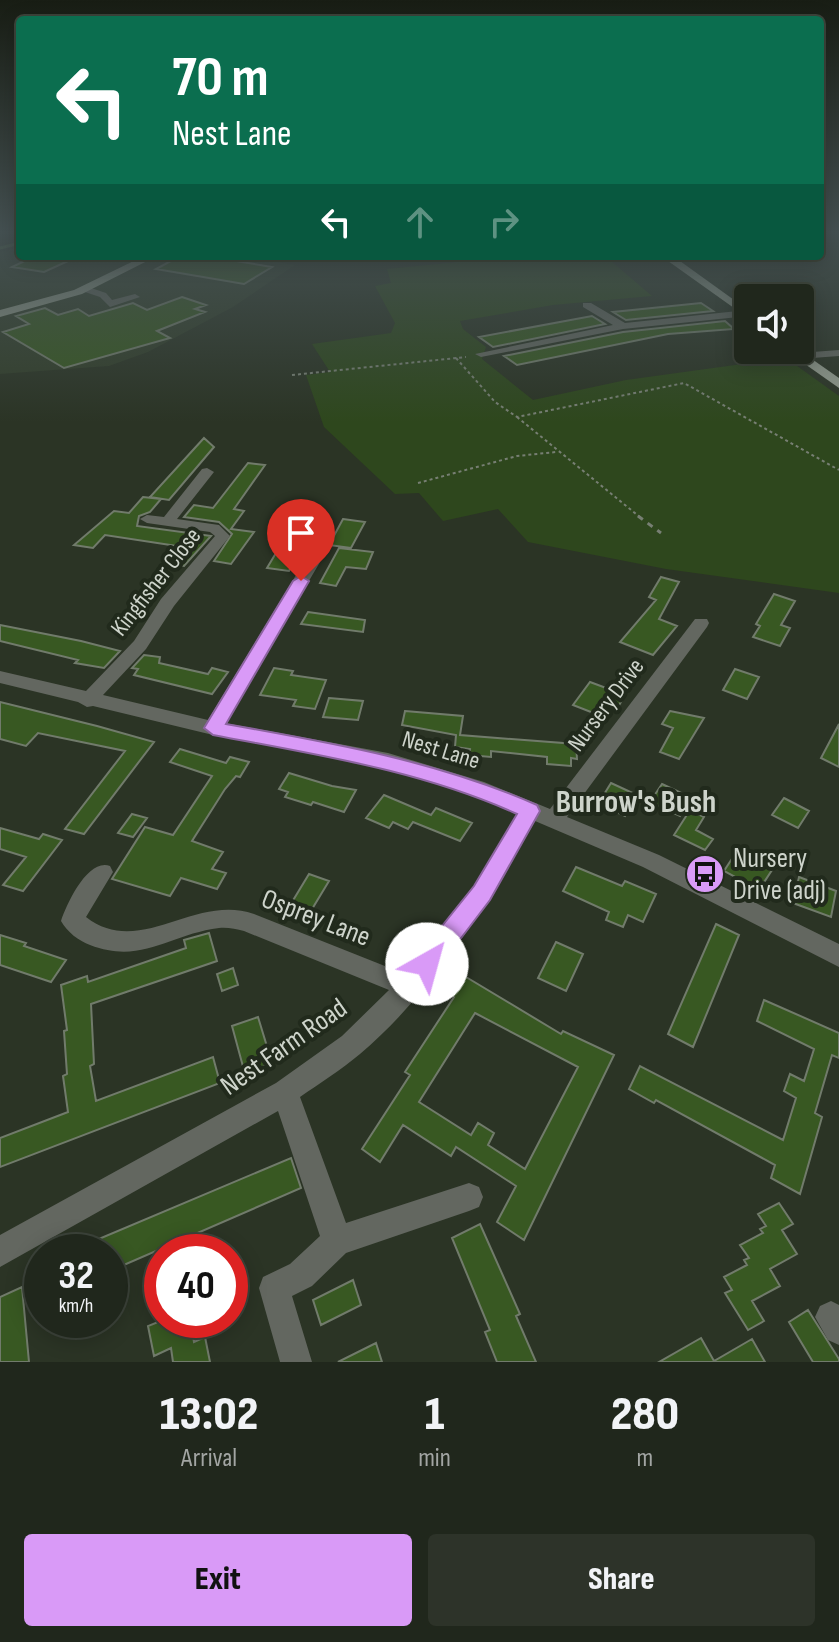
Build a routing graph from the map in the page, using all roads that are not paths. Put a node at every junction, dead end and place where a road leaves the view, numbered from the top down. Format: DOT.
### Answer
graph roads {
  1 [pos="63,296"];
  2 [pos="103,296"];
  3 [pos="135,297"];
  4 [pos="587,305"];
  5 [pos="0,314"];
  6 [pos="734,315"];
  7 [pos="623,326"];
  8 [pos="814,353"];
  9 [pos="839,353"];
  10 [pos="481,354"];
  11 [pos="811,364"];
  12 [pos="839,384"];
  13 [pos="207,472"];
  14 [pos="147,519"];
  15 [pos="168,521"];
  16 [pos="315,557"];
  17 [pos="701,623"];
  18 [pos="0,677"];
  19 [pos="87,701"];
  20 [pos="213,728"];
  21 [pos="542,815"];
  22 [pos="102,872"];
  23 [pos="839,956"];
  24 [pos="409,987"];
  25 [pos="285,1092"];
  26 [pos="469,1197"];
  27 [pos="337,1241"];
  28 [pos="0,1252"];
  29 [pos="296,1362"];
  1 -- 5 [label="main road"];
  2 -- 3 [label="street"];
  4 -- 7 [label="street"];
  6 -- 7 [label="street"];
  7 -- 10 [label="street"];
  8 -- 9 [label="street"];
  11 -- 12 [label="main road"];
  13 -- 15 [label="street, Kingfisher Close"];
  14 -- 15 [label="street, Kingfisher Close"];
  15 -- 19 [label="street, Kingfisher Close"];
  16 -- 20 [label="street"];
  17 -- 21 [label="street, Nursery Drive"];
  18 -- 19 [label="street, Nest Lane"];
  19 -- 20 [label="street, Nest Lane"];
  20 -- 21 [label="street, Nest Lane"];
  21 -- 23 [label="street, Nest Lane"];
  21 -- 24 [label="street, Nest Farm Road"];
  22 -- 24 [label="street, Osprey Lane"];
  24 -- 25 [label="street, Nest Farm Road"];
  25 -- 27 [label="street"];
  25 -- 28 [label="street, Nest Farm Road"];
  26 -- 27 [label="street"];
  27 -- 29 [label="street"];
}
